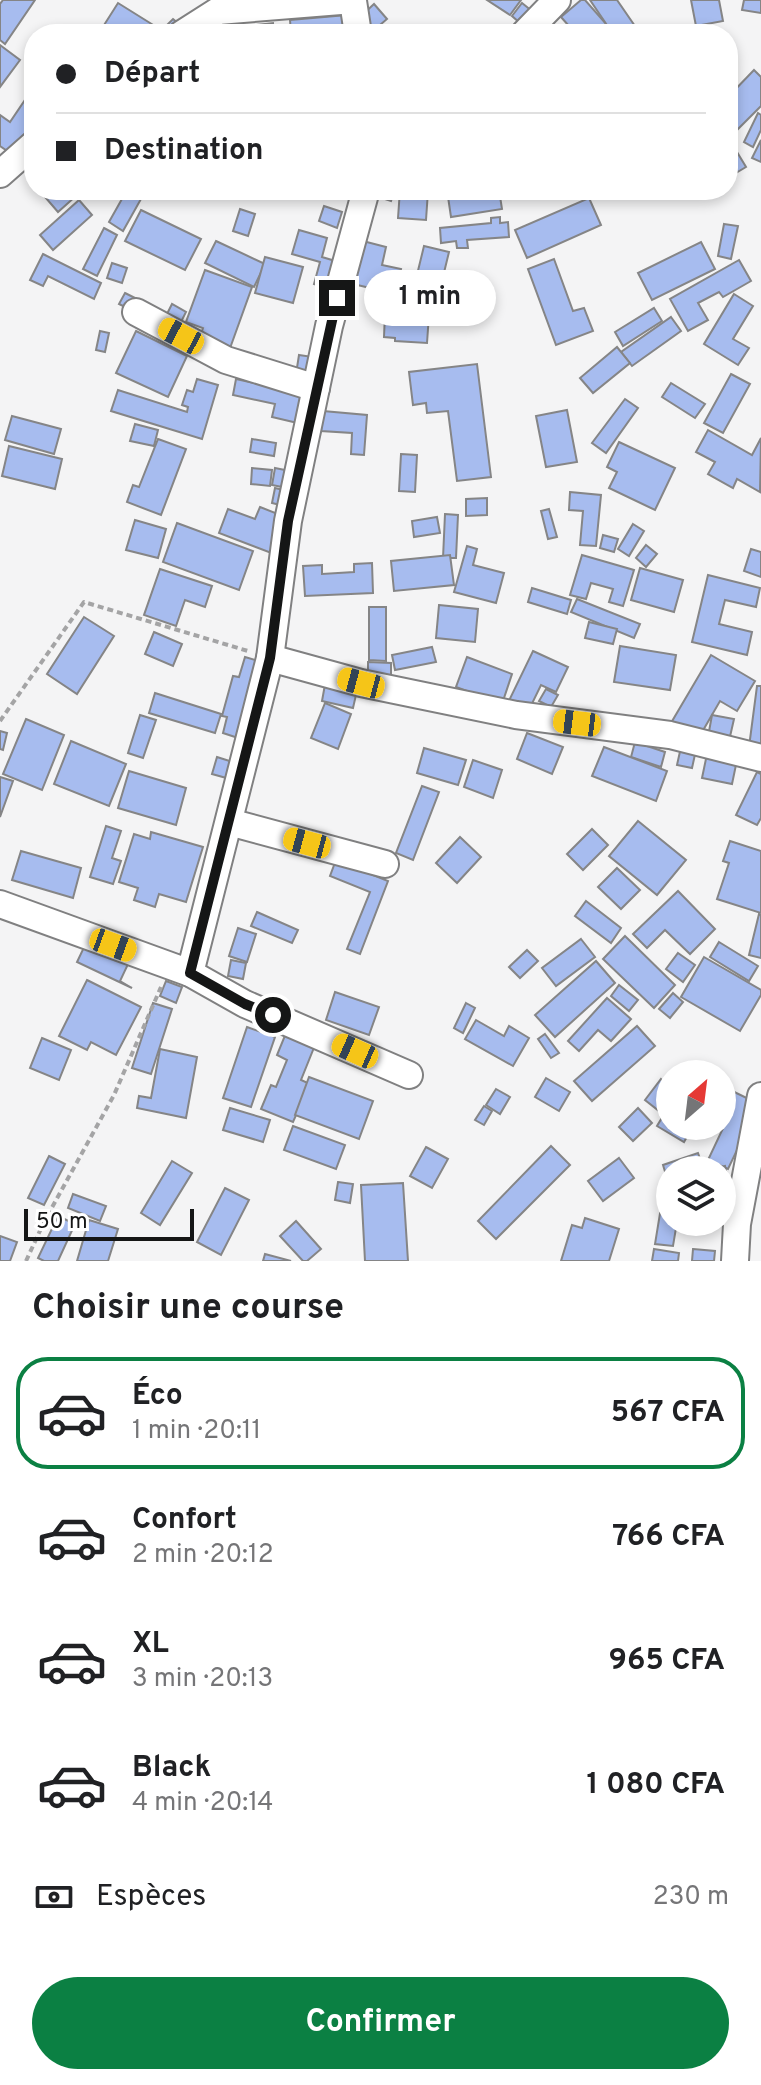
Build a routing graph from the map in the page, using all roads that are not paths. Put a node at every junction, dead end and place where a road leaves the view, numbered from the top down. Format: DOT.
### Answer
graph roads {
  1 [pos="557,0"];
  2 [pos="353,1"];
  3 [pos="198,24"];
  4 [pos="356,24"];
  5 [pos="534,24"];
  6 [pos="24,153"];
  7 [pos="0,174"];
  8 [pos="363,200"];
  9 [pos="136,312"];
  10 [pos="316,388"];
  11 [pos="270,658"];
  12 [pos="761,758"];
  13 [pos="229,822"];
  14 [pos="385,864"];
  15 [pos="0,904"];
  16 [pos="180,969"];
  17 [pos="409,1075"];
  18 [pos="761,1096"];
  19 [pos="735,1261"];
  1 -- 5 [label="street"];
  2 -- 3 [label="street"];
  2 -- 4 [label="street"];
  6 -- 7 [label="street"];
  8 -- 10 [label="street"];
  9 -- 10 [label="street"];
  10 -- 11 [label="street"];
  11 -- 12 [label="street"];
  11 -- 13 [label="street"];
  13 -- 14 [label="street"];
  13 -- 16 [label="street"];
  15 -- 16 [label="street"];
  16 -- 17 [label="street"];
  18 -- 19 [label="street"];
}
